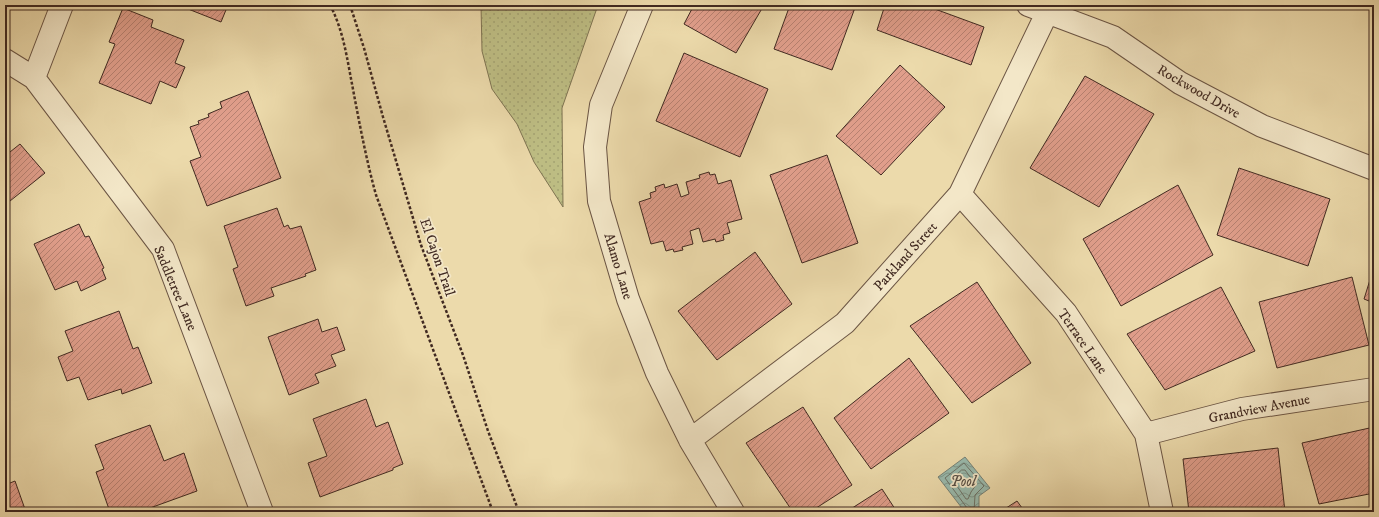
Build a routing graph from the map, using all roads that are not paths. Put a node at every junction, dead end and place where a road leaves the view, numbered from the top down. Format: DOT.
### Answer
graph roads {
  1 [pos="62,5"];
  2 [pos="642,5"];
  3 [pos="1038,9"];
  4 [pos="5,60"];
  5 [pos="34,78"];
  6 [pos="1374,170"];
  7 [pos="960,194"];
  8 [pos="1374,389"];
  9 [pos="1146,434"];
  10 [pos="690,440"];
  11 [pos="262,512"];
  12 [pos="732,512"];
  13 [pos="1162,512"];
  1 -- 5 [label="street"];
  2 -- 10 [label="street, Alamo Lane"];
  3 -- 6 [label="street, Rockwood Drive"];
  3 -- 7 [label="street, Parkland Street"];
  4 -- 5 [label="street, Saddletree Lane"];
  5 -- 11 [label="street, Saddletree Lane"];
  7 -- 9 [label="street, Terrace Lane"];
  7 -- 10 [label="street, Parkland Street"];
  8 -- 9 [label="street, Grandview Avenue"];
  9 -- 13 [label="street, Terrace Lane"];
  10 -- 12 [label="street, Alamo Lane"];
}
